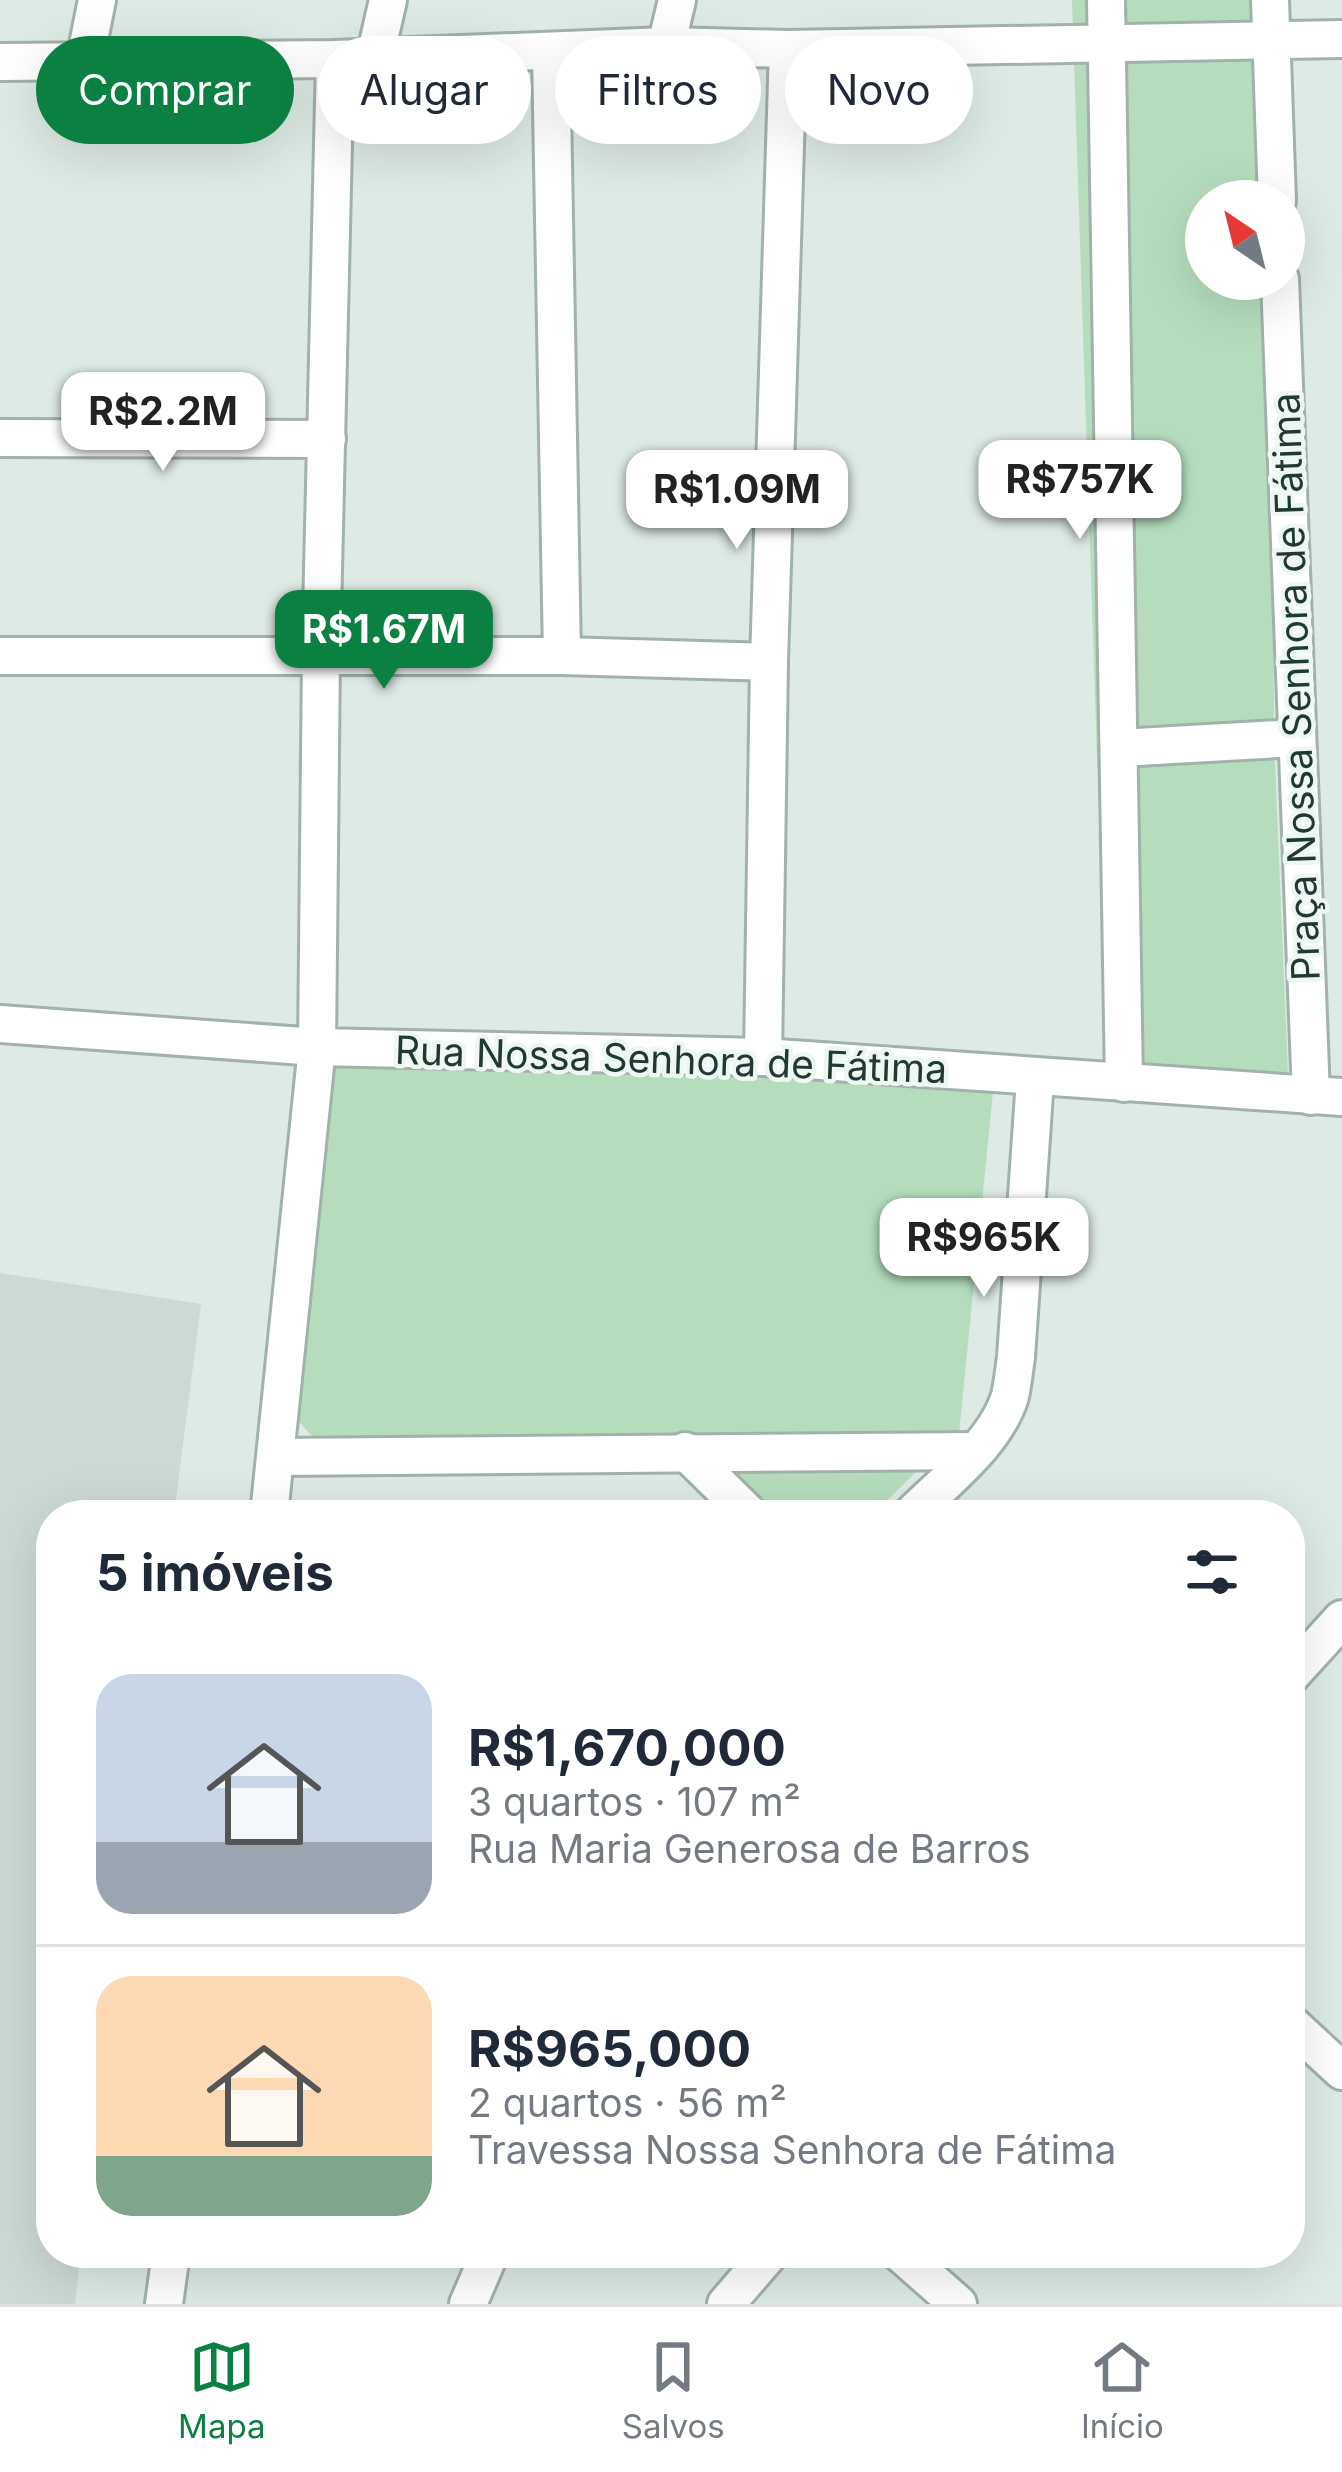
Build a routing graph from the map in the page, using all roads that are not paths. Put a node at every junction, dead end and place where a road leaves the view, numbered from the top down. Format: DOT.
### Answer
graph roads {
  1 [pos="97,0"];
  2 [pos="388,0"];
  3 [pos="677,0"];
  4 [pos="1106,0"];
  5 [pos="1270,0"];
  6 [pos="90,36"];
  7 [pos="380,36"];
  8 [pos="668,36"];
  9 [pos="1272,38"];
  10 [pos="1342,39"];
  11 [pos="1107,42"];
  12 [pos="973,45"];
  13 [pos="531,53"];
  14 [pos="551,53"];
  15 [pos="555,53"];
  16 [pos="36,61"];
  17 [pos="0,62"];
  18 [pos="333,144"];
  19 [pos="785,144"];
  20 [pos="1276,180"];
  21 [pos="1281,300"];
  22 [pos="0,437"];
  23 [pos="327,439"];
  24 [pos="0,656"];
  25 [pos="321,656"];
  26 [pos="562,656"];
  27 [pos="770,662"];
  28 [pos="1295,737"];
  29 [pos="1120,748"];
  30 [pos="0,1024"];
  31 [pos="317,1047"];
  32 [pos="763,1057"];
  33 [pos="1035,1078"];
  34 [pos="1124,1083"];
  35 [pos="1327,1096"];
  36 [pos="686,1451"];
  37 [pos="975,1451"];
  38 [pos="276,1457"];
  39 [pos="271,1500"];
  40 [pos="735,1500"];
  41 [pos="926,1500"];
  42 [pos="1342,1619"];
  43 [pos="1305,1660"];
  44 [pos="1305,2037"];
  45 [pos="1342,2071"];
  46 [pos="169,2268"];
  47 [pos="484,2268"];
  48 [pos="757,2268"];
  49 [pos="917,2268"];
  50 [pos="164,2304"];
  51 [pos="468,2304"];
  52 [pos="726,2304"];
  53 [pos="958,2304"];
  1 -- 6 [label="street"];
  2 -- 7 [label="street"];
  3 -- 8 [label="street"];
  4 -- 11 [label="street"];
  5 -- 9 [label="street"];
  9 -- 10 [label="street"];
  9 -- 11 [label="street"];
  9 -- 20 [label="street"];
  11 -- 12 [label="street"];
  11 -- 29 [label="street"];
  13 -- 14 [label="street"];
  14 -- 15 [label="street"];
  14 -- 26 [label="street"];
  16 -- 17 [label="street"];
  18 -- 23 [label="street"];
  19 -- 27 [label="street"];
  21 -- 28 [label="street, Praça Nossa Senhora de Fátima"];
  22 -- 23 [label="street"];
  23 -- 25 [label="street"];
  24 -- 25 [label="street"];
  25 -- 26 [label="street"];
  25 -- 31 [label="street"];
  26 -- 27 [label="street"];
  27 -- 32 [label="street"];
  28 -- 29 [label="street"];
  28 -- 35 [label="street, Praça Nossa Senhora de Fátima"];
  29 -- 34 [label="street"];
  30 -- 31 [label="street, Rua Nossa Senhora de Fátima"];
  31 -- 32 [label="street, Rua Nossa Senhora de Fátima"];
  31 -- 38 [label="street"];
  32 -- 33 [label="street, Rua Nossa Senhora de Fátima"];
  33 -- 34 [label="street, Rua Nossa Senhora de Fátima"];
  33 -- 37 [label="street"];
  34 -- 35 [label="street, Rua Nossa Senhora de Fátima"];
  36 -- 37 [label="street"];
  36 -- 38 [label="street"];
  36 -- 40 [label="street"];
  37 -- 41 [label="street"];
  38 -- 39 [label="street"];
  42 -- 43 [label="street"];
  44 -- 45 [label="street"];
  46 -- 50 [label="street"];
  47 -- 51 [label="street"];
  48 -- 52 [label="street"];
  49 -- 53 [label="street"];
}
